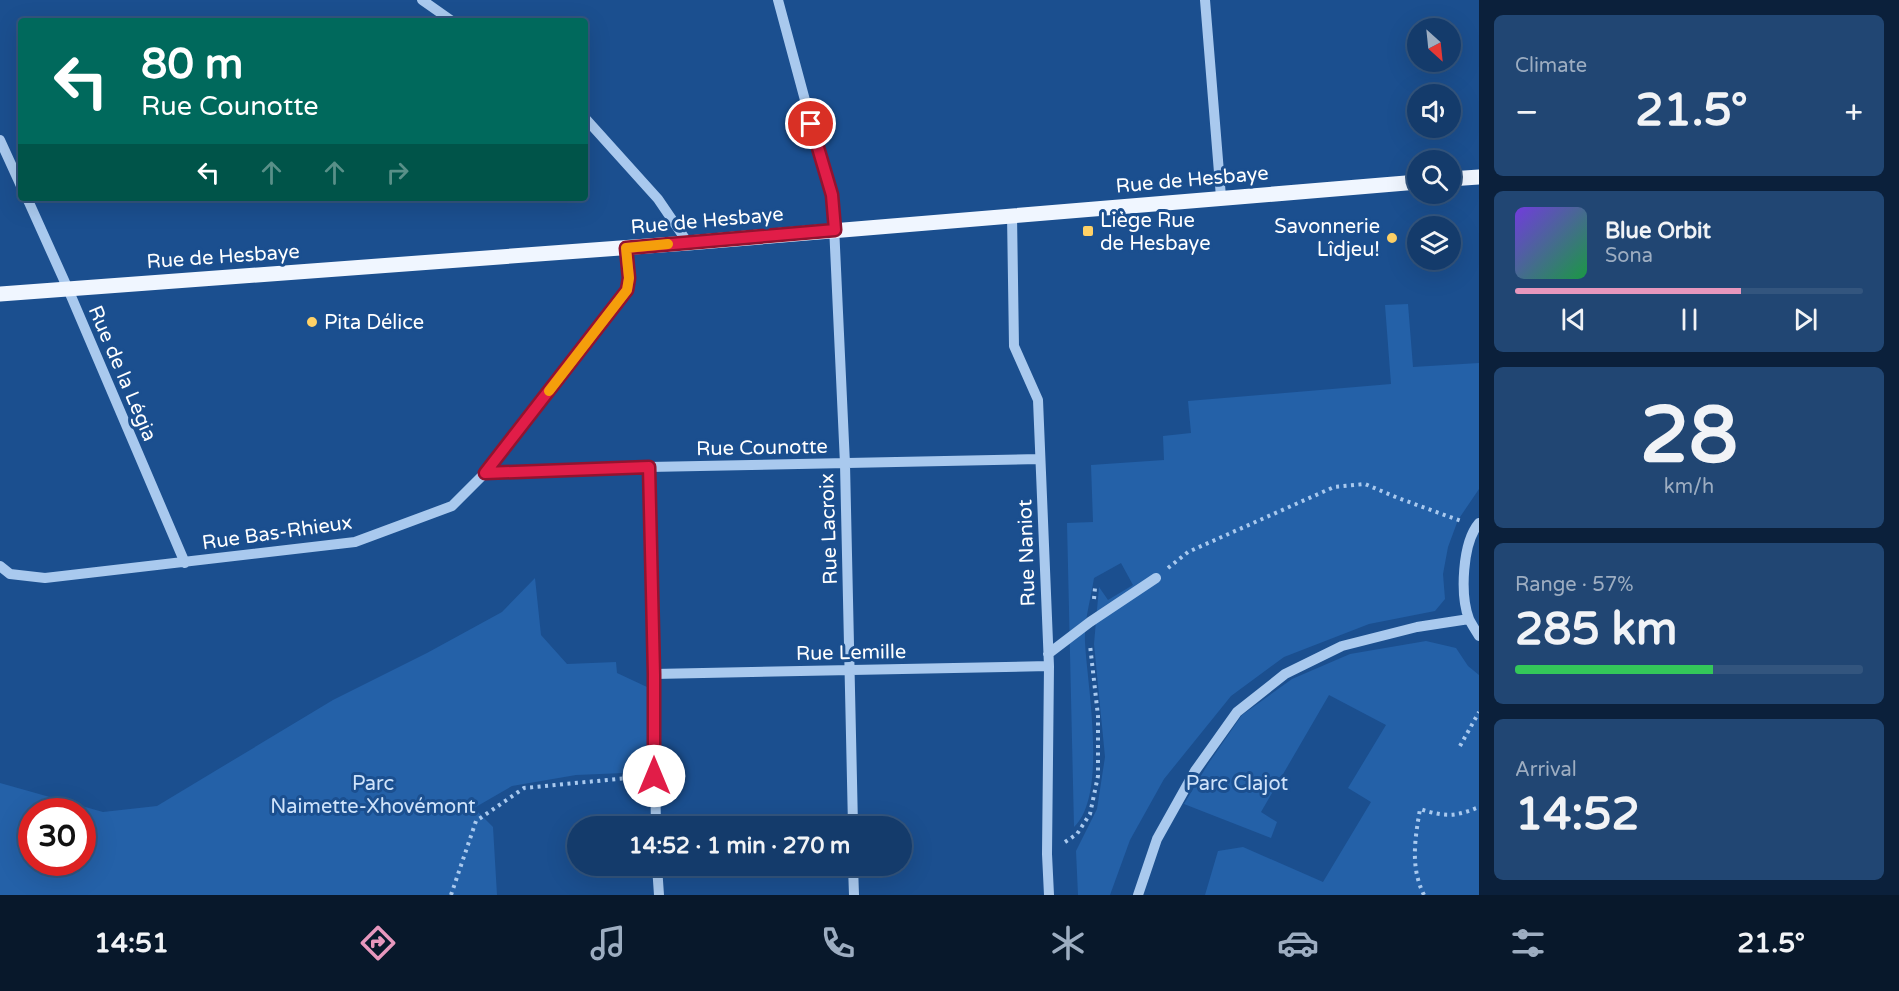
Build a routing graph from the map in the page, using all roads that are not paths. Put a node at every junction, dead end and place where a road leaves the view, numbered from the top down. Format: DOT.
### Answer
graph roads {
  1 [pos="422,0"];
  2 [pos="778,0"];
  3 [pos="1204,0"];
  4 [pos="448,18"];
  5 [pos="588,121"];
  6 [pos="0,140"];
  7 [pos="1479,177"];
  8 [pos="1461,178"];
  9 [pos="18,179"];
  10 [pos="1407,183"];
  11 [pos="1221,197"];
  12 [pos="28,201"];
  13 [pos="1012,215"];
  14 [pos="835,230"];
  15 [pos="688,243"];
  16 [pos="626,248"];
  17 [pos="68,289"];
  18 [pos="0,294"];
  19 [pos="1040,459"];
  20 [pos="845,464"];
  21 [pos="649,467"];
  22 [pos="485,473"];
  23 [pos="1477,524"];
  24 [pos="185,563"];
  25 [pos="0,566"];
  26 [pos="1156,578"];
  27 [pos="1469,619"];
  28 [pos="1479,636"];
  29 [pos="1048,654"];
  30 [pos="1049,666"];
  31 [pos="850,671"];
  32 [pos="654,674"];
  33 [pos="656,816"];
  34 [pos="853,816"];
  35 [pos="657,876"];
  36 [pos="853,876"];
  37 [pos="658,895"];
  38 [pos="854,895"];
  39 [pos="1049,895"];
  40 [pos="1138,895"];
  1 -- 4 [label="street"];
  2 -- 14 [label="street, Rue Lacroix"];
  3 -- 11 [label="street"];
  5 -- 15 [label="street"];
  6 -- 9 [label="street"];
  7 -- 8 [label="main road"];
  10 -- 11 [label="main road, Rue de Hesbaye"];
  11 -- 13 [label="main road, Rue de Hesbaye"];
  12 -- 17 [label="street, Rue de la Légia"];
  13 -- 14 [label="main road, Rue de Hesbaye"];
  13 -- 19 [label="street, Rue Naniot"];
  14 -- 15 [label="main road, Rue de Hesbaye"];
  14 -- 20 [label="street, Rue Lacroix"];
  15 -- 16 [label="main road, Rue de Hesbaye"];
  16 -- 17 [label="main road, Rue de Hesbaye"];
  16 -- 22 [label="street, Rue Bas-Rhieux"];
  17 -- 18 [label="main road, Rue de Hesbaye"];
  17 -- 24 [label="street, Rue de la Légia"];
  19 -- 20 [label="street, Rue Counotte"];
  19 -- 29 [label="street, Rue Naniot"];
  20 -- 21 [label="street, Rue Counotte"];
  20 -- 31 [label="street, Rue Lacroix"];
  21 -- 22 [label="street, Rue Counotte"];
  21 -- 32 [label="street"];
  22 -- 24 [label="street, Rue Bas-Rhieux"];
  23 -- 27 [label="street"];
  24 -- 25 [label="street, Rue Bas-Rhieux"];
  26 -- 29 [label="street"];
  27 -- 28 [label="street"];
  27 -- 40 [label="street"];
  29 -- 30 [label="street, Rue Naniot"];
  30 -- 31 [label="street, Rue Lemille"];
  30 -- 39 [label="street, Rue Naniot"];
  31 -- 32 [label="street, Rue Lemille"];
  31 -- 34 [label="street, Rue Lacroix"];
  32 -- 33 [label="street"];
  35 -- 37 [label="street"];
  36 -- 38 [label="street"];
}
